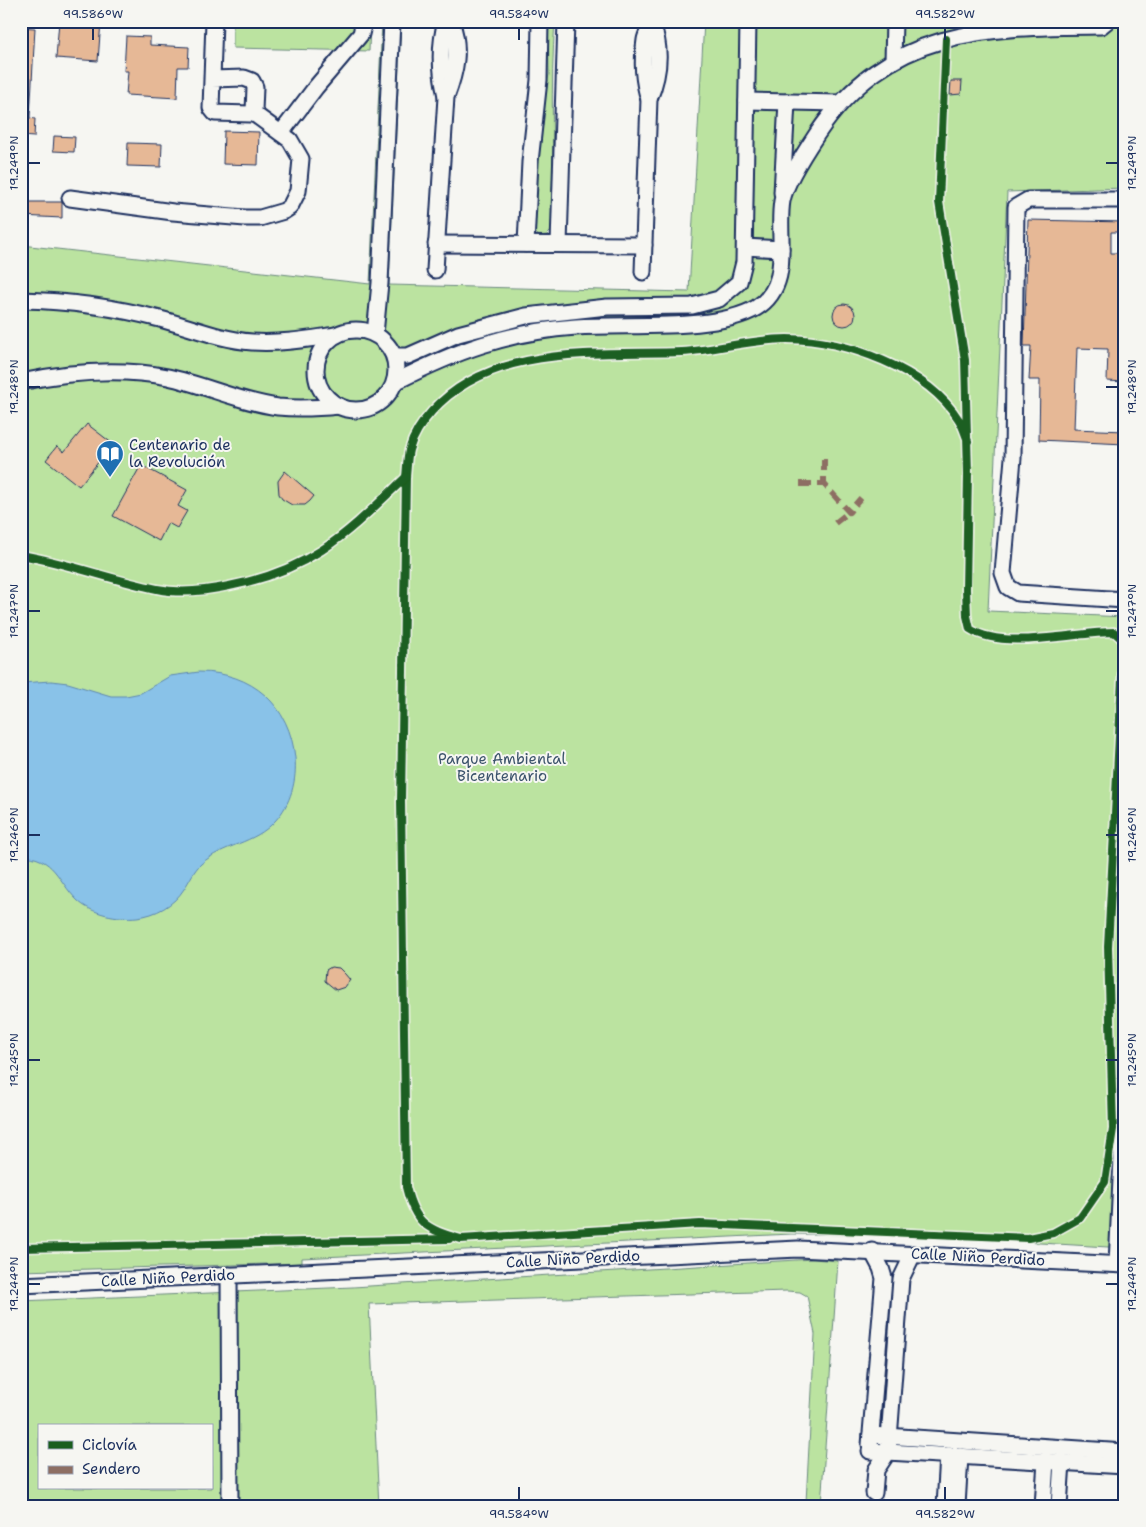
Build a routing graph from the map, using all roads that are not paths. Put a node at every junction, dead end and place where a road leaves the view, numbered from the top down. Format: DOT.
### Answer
graph roads {
  1 [pos="214,21"];
  2 [pos="364,21"];
  3 [pos="392,21"];
  4 [pos="446,21"];
  5 [pos="451,21"];
  6 [pos="540,21"];
  7 [pos="566,21"];
  8 [pos="748,21"];
  9 [pos="894,21"];
  10 [pos="1108,21"];
  11 [pos="652,23"];
  12 [pos="969,28"];
  13 [pos="893,61"];
  14 [pos="212,78"];
  15 [pos="446,97"];
  16 [pos="747,101"];
  17 [pos="787,102"];
  18 [pos="839,103"];
  19 [pos="253,113"];
  20 [pos="281,134"];
  21 [pos="70,198"];
  22 [pos="782,200"];
  23 [pos="1125,200"];
  24 [pos="436,244"];
  25 [pos="526,244"];
  26 [pos="559,244"];
  27 [pos="644,245"];
  28 [pos="744,247"];
  29 [pos="781,249"];
  30 [pos="435,270"];
  31 [pos="642,272"];
  32 [pos="21,300"];
  33 [pos="375,334"];
  34 [pos="336,335"];
  35 [pos="394,356"];
  36 [pos="21,382"];
  37 [pos="395,382"];
  38 [pos="339,406"];
  39 [pos="1125,600"];
  40 [pos="1125,1095"];
  41 [pos="872,1251"];
  42 [pos="913,1254"];
  43 [pos="1121,1265"];
  44 [pos="229,1275"];
  45 [pos="21,1285"];
  46 [pos="882,1295"];
  47 [pos="899,1295"];
  48 [pos="871,1435"];
  49 [pos="889,1436"];
  50 [pos="870,1451"];
  51 [pos="1005,1451"];
  52 [pos="888,1452"];
  53 [pos="1125,1452"];
  54 [pos="954,1456"];
  55 [pos="1046,1461"];
  56 [pos="1062,1462"];
  57 [pos="1125,1466"];
  58 [pos="876,1470"];
  59 [pos="874,1493"];
  60 [pos="230,1506"];
  61 [pos="945,1506"];
  62 [pos="957,1506"];
  63 [pos="1043,1506"];
  64 [pos="1059,1506"];
  1 -- 14 [label="street"];
  2 -- 20 [label="street"];
  3 -- 33 [label="street"];
  4 -- 15 [label="street"];
  5 -- 15 [label="street"];
  6 -- 25 [label="street"];
  7 -- 26 [label="street"];
  8 -- 16 [label="street"];
  9 -- 13 [label="street"];
  10 -- 12 [label="street"];
  11 -- 27 [label="street"];
  12 -- 13 [label="street"];
  13 -- 18 [label="street"];
  14 -- 19 [label="street"];
  14 -- 19 [label="street"];
  15 -- 24 [label="street"];
  16 -- 17 [label="street"];
  16 -- 28 [label="street"];
  17 -- 18 [label="street"];
  17 -- 22 [label="street"];
  18 -- 22 [label="street"];
  19 -- 20 [label="street"];
  20 -- 21 [label="street"];
  22 -- 29 [label="street"];
  23 -- 39 [label="street"];
  24 -- 25 [label="street"];
  24 -- 30 [label="street"];
  25 -- 26 [label="street"];
  26 -- 27 [label="street"];
  27 -- 31 [label="street"];
  28 -- 29 [label="street"];
  28 -- 35 [label="street"];
  29 -- 37 [label="street"];
  32 -- 34 [label="street"];
  33 -- 34 [label="street"];
  33 -- 35 [label="street"];
  34 -- 38 [label="street"];
  35 -- 37 [label="street"];
  36 -- 38 [label="street"];
  37 -- 38 [label="street"];
  40 -- 43 [label="street"];
  41 -- 42 [label="street, Calle Niño Perdido"];
  41 -- 44 [label="street, Calle Niño Perdido"];
  41 -- 46 [label="street"];
  42 -- 43 [label="street, Calle Niño Perdido"];
  42 -- 47 [label="street"];
  44 -- 45 [label="street, Calle Niño Perdido"];
  44 -- 60 [label="street"];
  46 -- 47 [label="street"];
  46 -- 48 [label="street"];
  47 -- 49 [label="street"];
  48 -- 49 [label="street"];
  48 -- 50 [label="street"];
  49 -- 51 [label="street"];
  49 -- 52 [label="street"];
  50 -- 52 [label="street"];
  50 -- 58 [label="street"];
  51 -- 53 [label="street"];
  51 -- 54 [label="street"];
  51 -- 55 [label="street"];
  52 -- 54 [label="street"];
  52 -- 58 [label="street"];
  54 -- 61 [label="street"];
  54 -- 62 [label="street"];
  55 -- 56 [label="street"];
  55 -- 63 [label="street"];
  56 -- 57 [label="street"];
  56 -- 64 [label="street"];
  58 -- 59 [label="street"];
}
